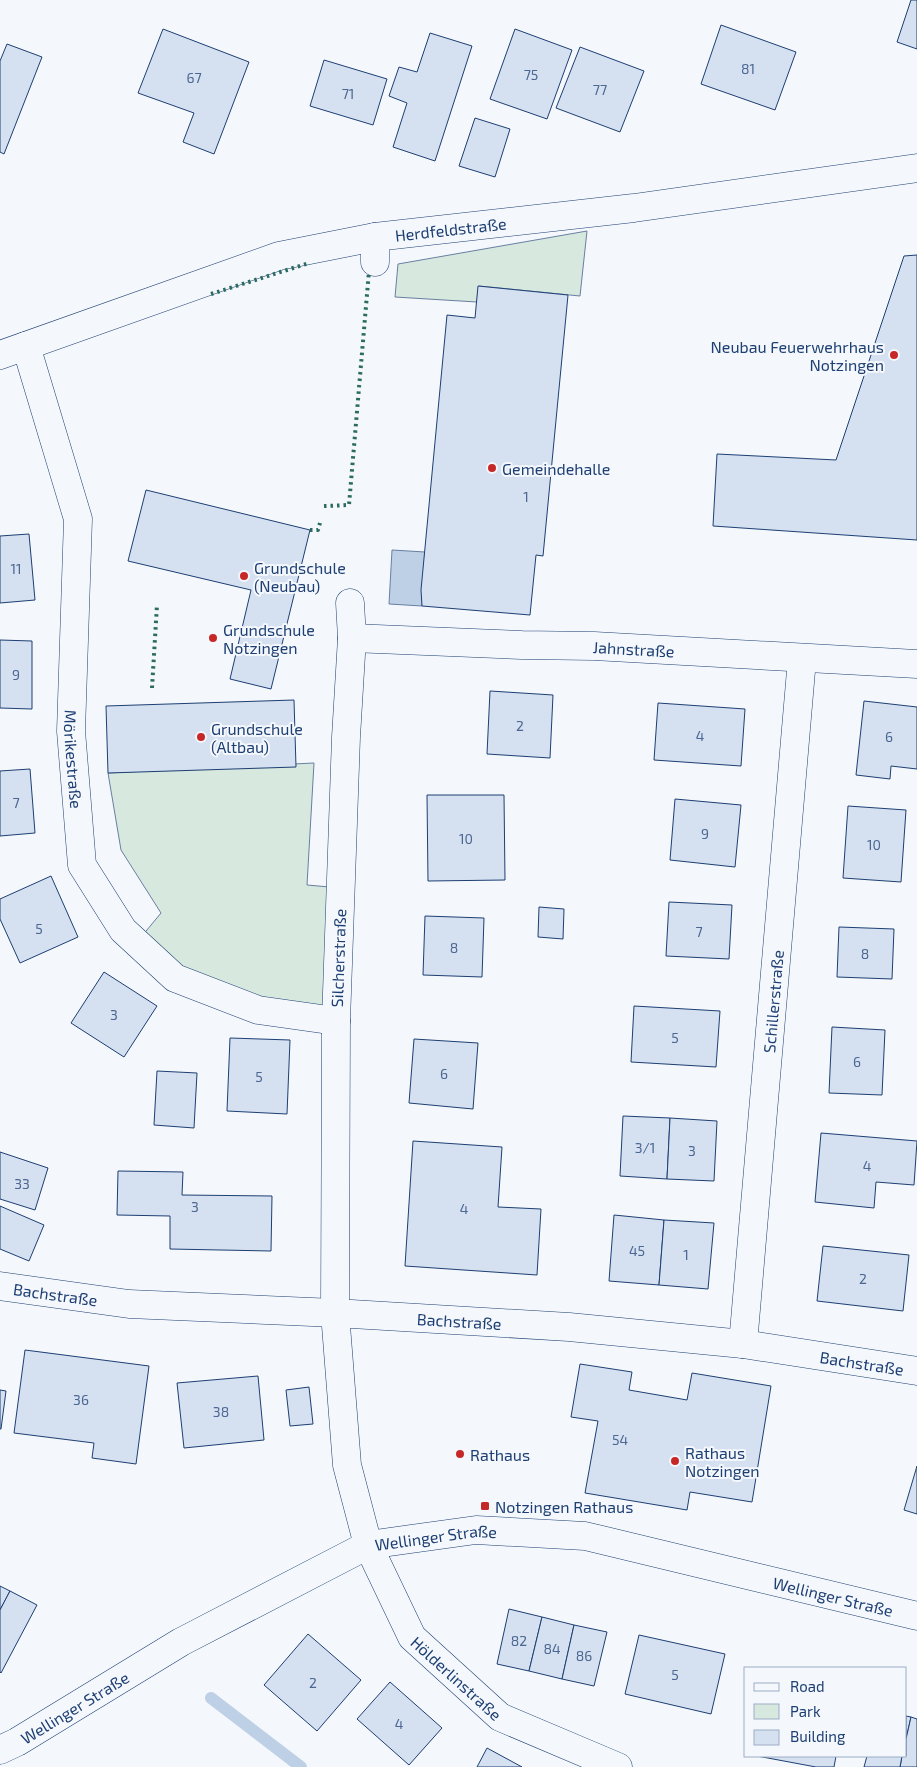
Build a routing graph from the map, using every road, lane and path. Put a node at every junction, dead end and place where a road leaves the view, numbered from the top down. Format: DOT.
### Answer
graph roads {
  1 [pos="917,168"];
  2 [pos="26,346"];
  3 [pos="0,355"];
  4 [pos="350,603"];
  5 [pos="352,638"];
  6 [pos="802,658"];
  7 [pos="917,664"];
  8 [pos="336,1021"];
  9 [pos="0,1286"];
  10 [pos="334,1313"];
  11 [pos="743,1344"];
  12 [pos="917,1371"];
  13 [pos="368,1544"];
  14 [pos="917,1616"];
  15 [pos="0,1750"];
  16 [pos="618,1767"];
  1 -- 2 [label="street, Herdfeldstraße"];
  2 -- 3 [label="street, Herdfeldstraße"];
  2 -- 8 [label="street, Mörikestraße"];
  4 -- 5 [label="street, Silcherstraße"];
  5 -- 6 [label="street, Jahnstraße"];
  5 -- 8 [label="street, Silcherstraße"];
  6 -- 7 [label="street, Jahnstraße"];
  6 -- 11 [label="street, Schillerstraße"];
  8 -- 10 [label="street, Silcherstraße"];
  9 -- 10 [label="street, Bachstraße"];
  10 -- 11 [label="street, Bachstraße"];
  10 -- 13 [label="street, Hölderlinstraße"];
  11 -- 12 [label="street, Bachstraße"];
  13 -- 14 [label="street, Wellinger Straße"];
  13 -- 15 [label="street, Wellinger Straße"];
  13 -- 16 [label="street, Hölderlinstraße"];
}
